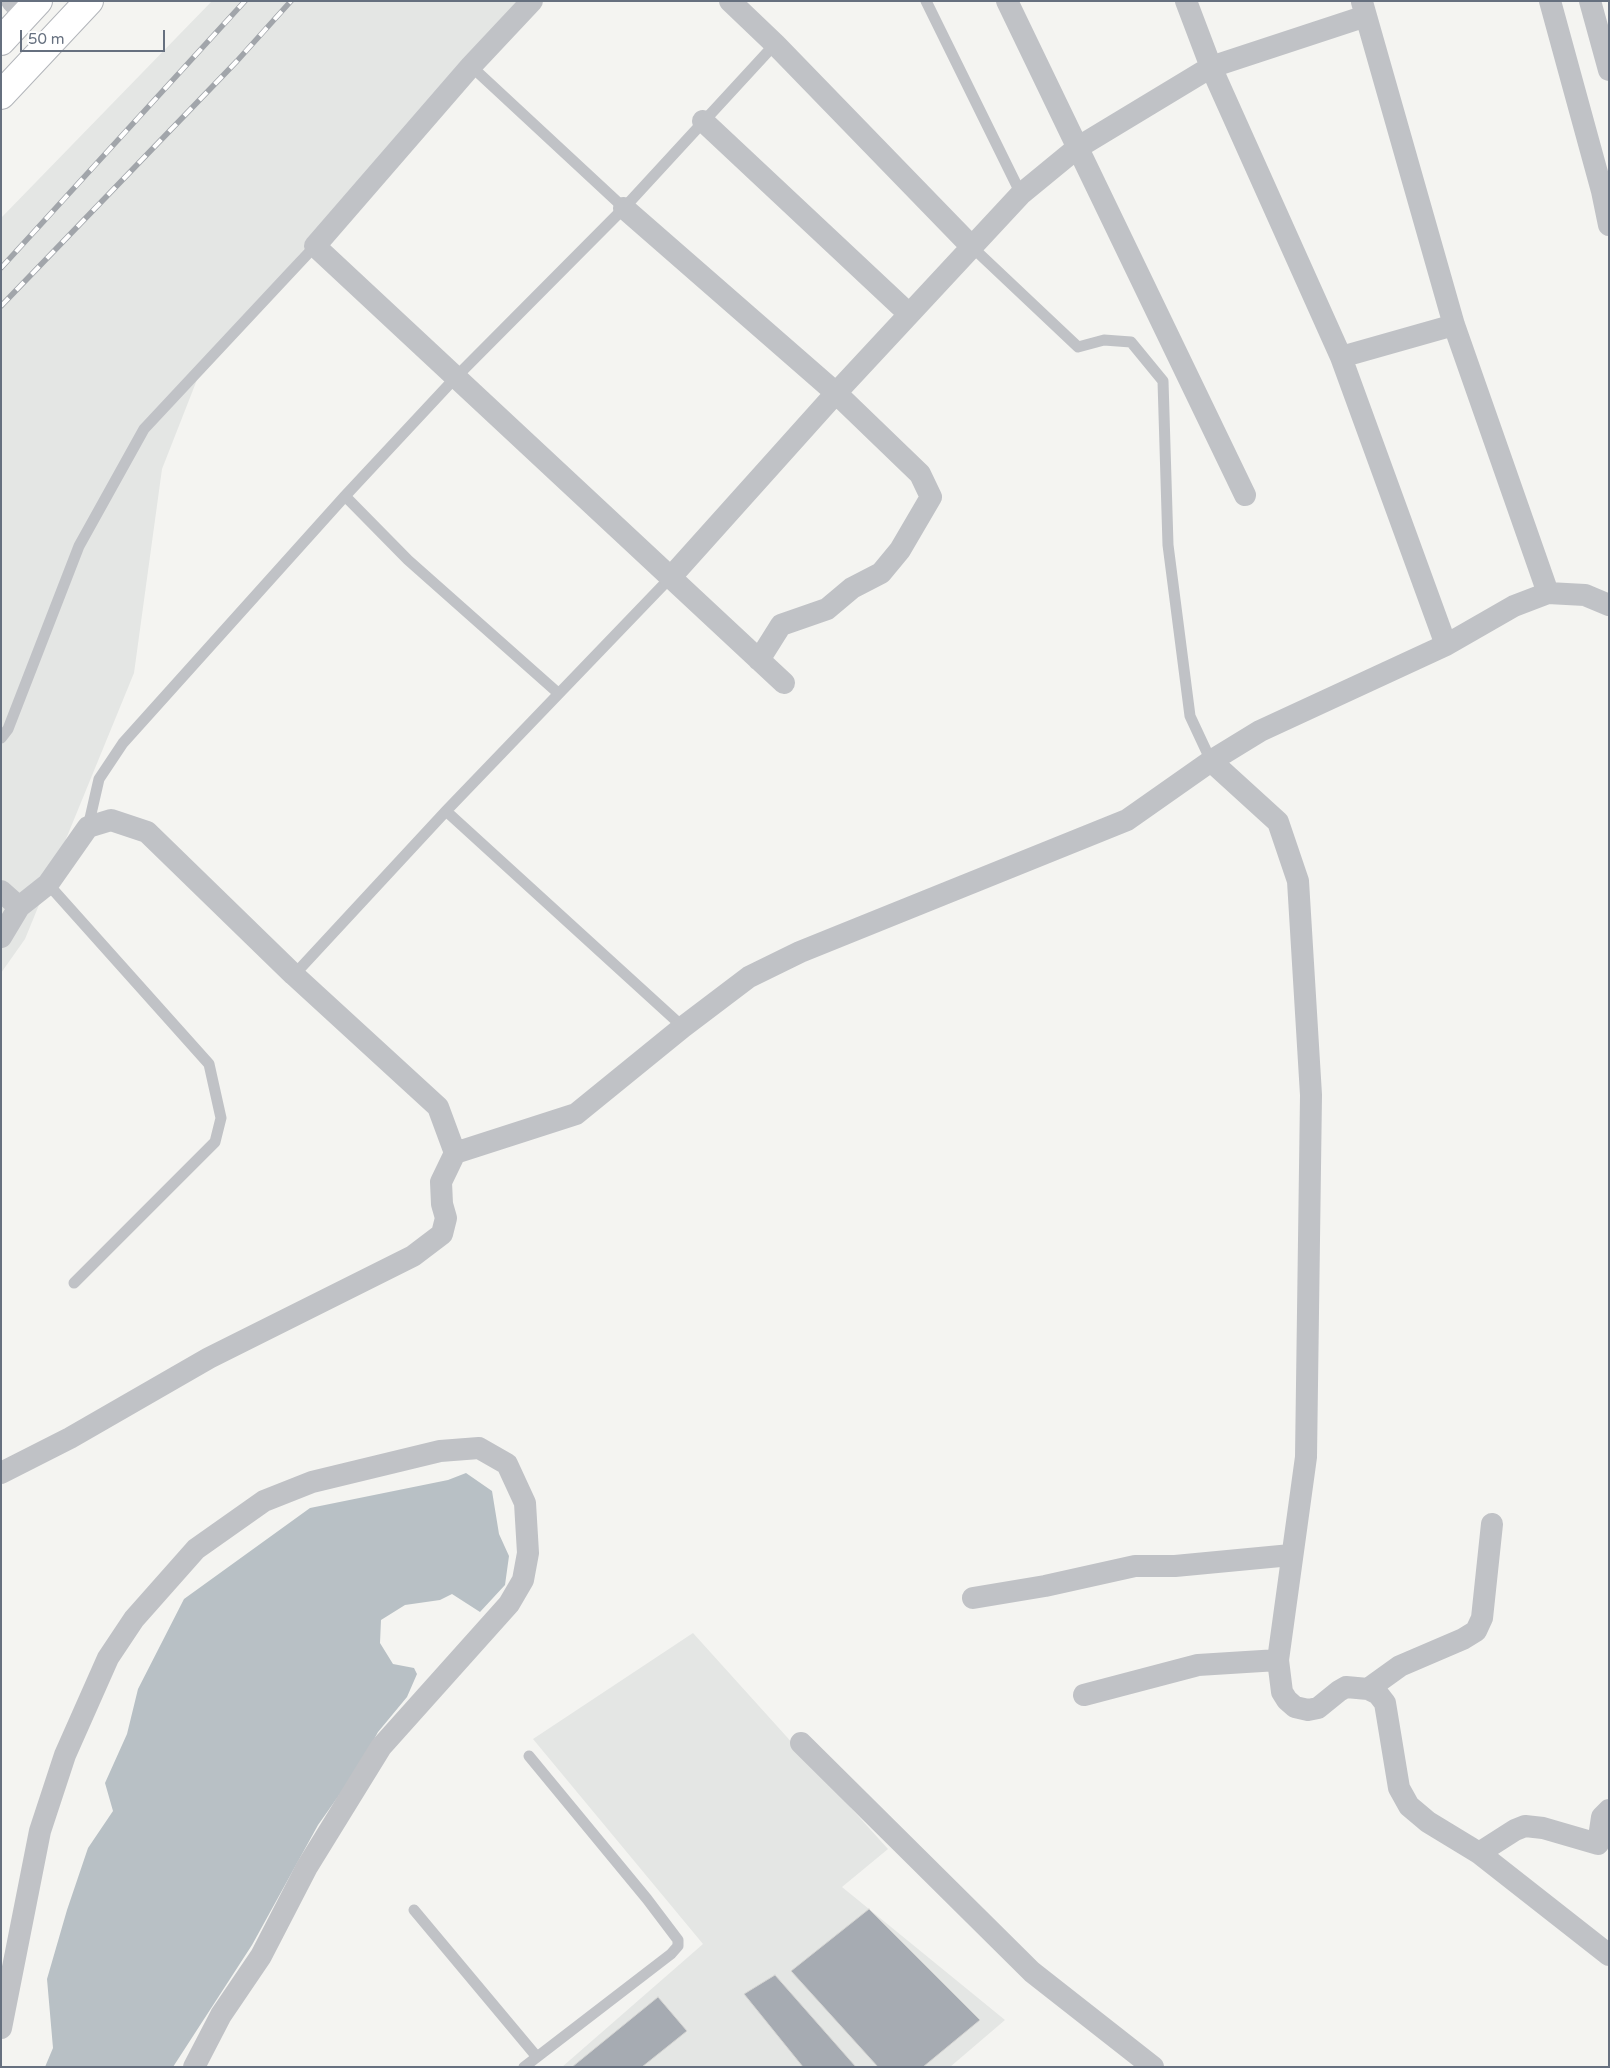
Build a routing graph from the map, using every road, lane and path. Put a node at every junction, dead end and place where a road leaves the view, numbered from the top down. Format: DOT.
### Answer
graph roads {
  1 [pos="89,1"];
  2 [pos="532,1"];
  3 [pos="730,1"];
  4 [pos="926,1"];
  5 [pos="1007,1"];
  6 [pos="1186,1"];
  7 [pos="1550,1"];
  8 [pos="1590,1"];
  9 [pos="25,6"];
  10 [pos="1364,8"];
  11 [pos="1,41"];
  12 [pos="775,44"];
  13 [pos="472,66"];
  14 [pos="1211,67"];
  15 [pos="1609,70"];
  16 [pos="1,95"];
  17 [pos="704,121"];
  18 [pos="1077,148"];
  19 [pos="1605,190"];
  20 [pos="1021,194"];
  21 [pos="624,208"];
  22 [pos="1609,225"];
  23 [pos="315,246"];
  24 [pos="971,246"];
  25 [pos="909,314"];
  26 [pos="1454,325"];
  27 [pos="1341,357"];
  28 [pos="456,377"];
  29 [pos="836,393"];
  30 [pos="345,496"];
  31 [pos="1245,496"];
  32 [pos="670,578"];
  33 [pos="1548,593"];
  34 [pos="1609,605"];
  35 [pos="1446,645"];
  36 [pos="759,660"];
  37 [pos="784,683"];
  38 [pos="558,693"];
  39 [pos="1,738"];
  40 [pos="1211,761"];
  41 [pos="446,811"];
  42 [pos="88,827"];
  43 [pos="48,884"];
  44 [pos="1,891"];
  45 [pos="19,907"];
  46 [pos="1,937"];
  47 [pos="294,976"];
  48 [pos="683,1027"];
  49 [pos="455,1153"];
  50 [pos="74,1283"];
  51 [pos="1,1473"];
  52 [pos="1492,1524"];
  53 [pos="1291,1555"];
  54 [pos="973,1598"];
  55 [pos="1278,1660"];
  56 [pos="1368,1689"];
  57 [pos="1084,1695"];
  58 [pos="801,1742"];
  59 [pos="529,1756"];
  60 [pos="1609,1810"];
  61 [pos="1479,1853"];
  62 [pos="414,1910"];
  63 [pos="1609,1955"];
  64 [pos="1,2028"];
  65 [pos="537,2057"];
  66 [pos="194,2067"];
  67 [pos="524,2067"];
  68 [pos="1153,2067"];
  1 -- 16 [label="main road"];
  2 -- 13 [label="street"];
  3 -- 12 [label="street"];
  4 -- 20 [label="lane"];
  5 -- 18 [label="street"];
  6 -- 14 [label="street"];
  7 -- 19 [label="street"];
  8 -- 15 [label="street"];
  9 -- 11 [label="main road"];
  10 -- 14 [label="street"];
  10 -- 26 [label="street"];
  12 -- 17 [label="lane"];
  12 -- 24 [label="street"];
  13 -- 21 [label="lane"];
  13 -- 23 [label="street"];
  14 -- 18 [label="street"];
  14 -- 27 [label="street"];
  17 -- 21 [label="lane"];
  17 -- 25 [label="street"];
  18 -- 20 [label="street"];
  18 -- 31 [label="street"];
  19 -- 22 [label="street"];
  20 -- 24 [label="street"];
  21 -- 28 [label="lane"];
  21 -- 29 [label="street"];
  23 -- 28 [label="street"];
  23 -- 39 [label="lane"];
  24 -- 25 [label="street"];
  24 -- 40 [label="lane"];
  25 -- 29 [label="street"];
  26 -- 27 [label="street"];
  26 -- 33 [label="street"];
  27 -- 35 [label="street"];
  28 -- 30 [label="lane"];
  28 -- 32 [label="street"];
  29 -- 32 [label="street"];
  29 -- 36 [label="street"];
  30 -- 38 [label="lane"];
  30 -- 42 [label="lane"];
  32 -- 36 [label="street"];
  32 -- 38 [label="lane"];
  33 -- 34 [label="street"];
  33 -- 35 [label="street"];
  35 -- 40 [label="street"];
  36 -- 37 [label="street"];
  38 -- 41 [label="lane"];
  40 -- 48 [label="street"];
  40 -- 53 [label="street"];
  41 -- 47 [label="lane"];
  41 -- 48 [label="lane"];
  42 -- 43 [label="street"];
  42 -- 47 [label="street"];
  43 -- 45 [label="street"];
  43 -- 50 [label="lane"];
  44 -- 45 [label="street"];
  45 -- 46 [label="street"];
  47 -- 49 [label="street"];
  48 -- 49 [label="street"];
  49 -- 51 [label="street"];
  52 -- 56 [label="street"];
  53 -- 54 [label="street"];
  53 -- 55 [label="street"];
  55 -- 56 [label="street"];
  55 -- 57 [label="street"];
  56 -- 61 [label="street"];
  58 -- 68 [label="street"];
  59 -- 65 [label="lane"];
  60 -- 61 [label="street"];
  61 -- 63 [label="street"];
  62 -- 65 [label="lane"];
  64 -- 66 [label="street"];
  65 -- 67 [label="lane"];
}
